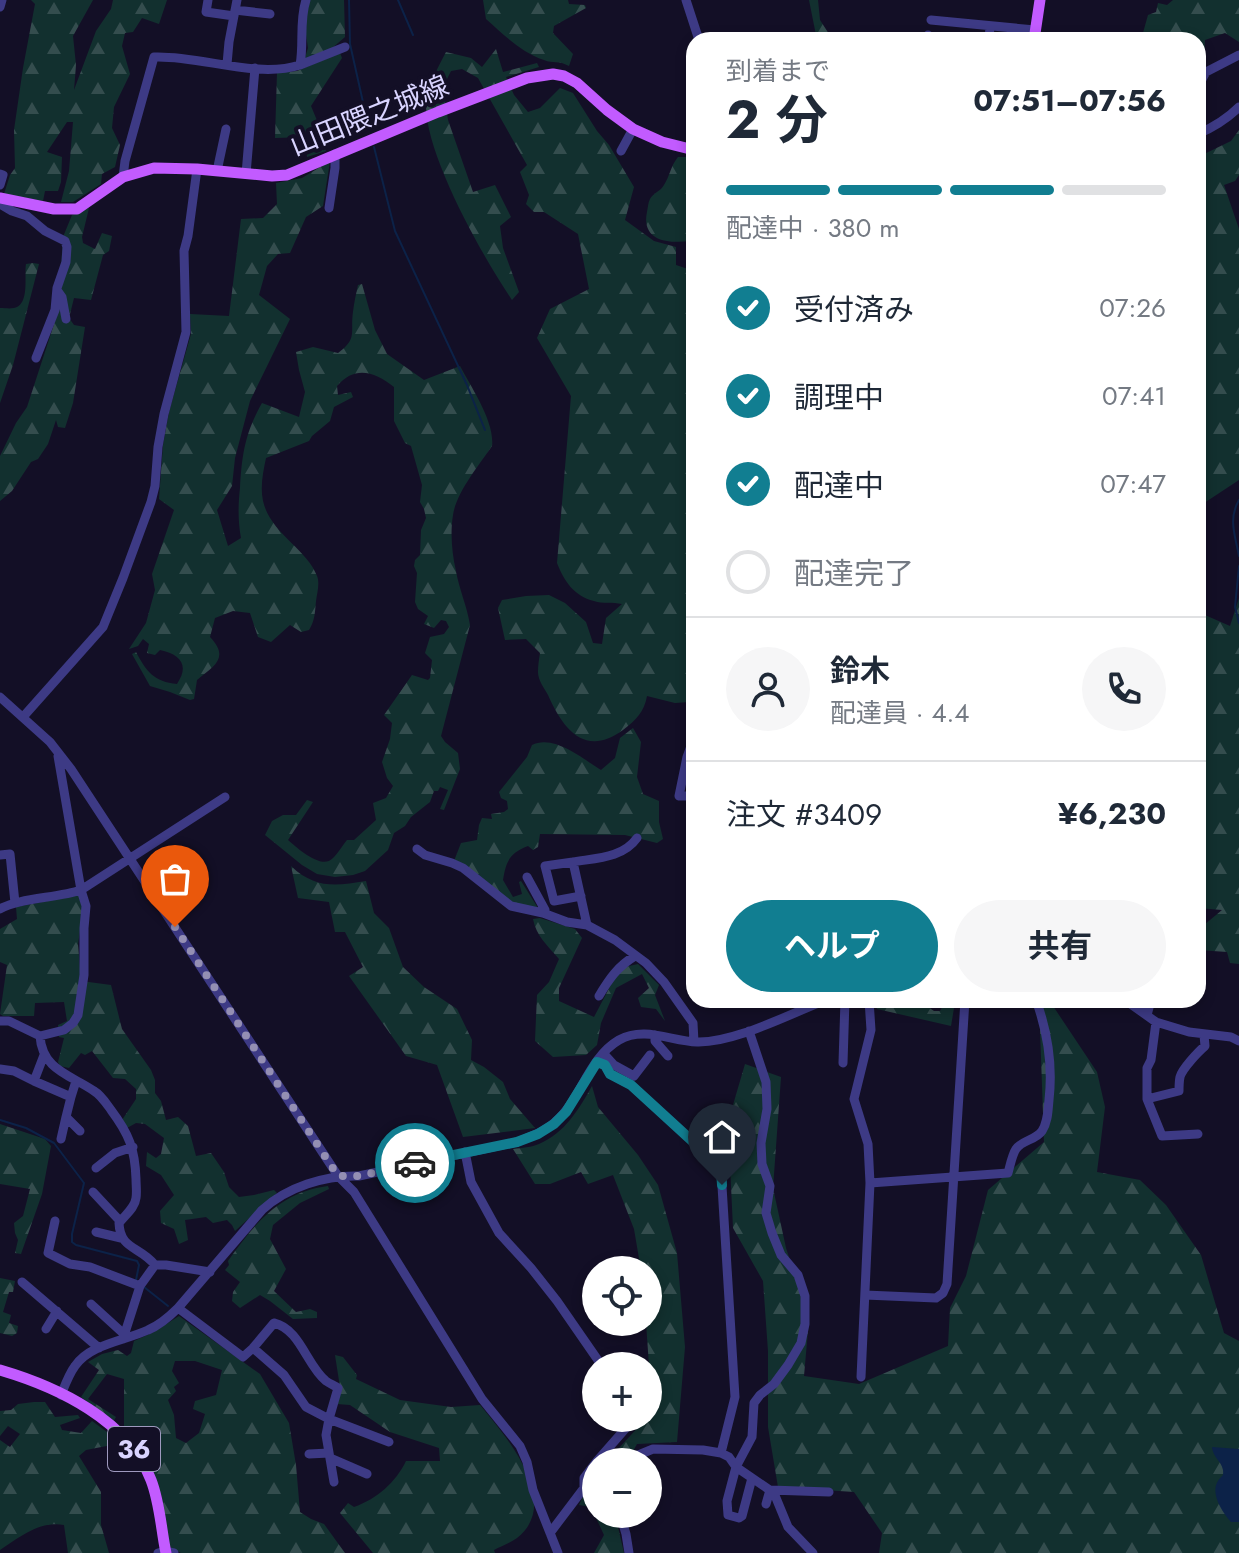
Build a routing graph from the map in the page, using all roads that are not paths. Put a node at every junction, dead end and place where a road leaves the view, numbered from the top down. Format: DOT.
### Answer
graph roads {
  1 [pos="2,0"];
  2 [pos="208,0"];
  3 [pos="306,0"];
  4 [pos="686,0"];
  5 [pos="1040,0"];
  6 [pos="0,7"];
  7 [pos="236,9"];
  8 [pos="270,14"];
  9 [pos="931,20"];
  10 [pos="990,26"];
  11 [pos="696,32"];
  12 [pos="990,32"];
  13 [pos="1019,32"];
  14 [pos="1035,32"];
  15 [pos="345,47"];
  16 [pos="1239,55"];
  17 [pos="227,64"];
  18 [pos="300,65"];
  19 [pos="255,68"];
  20 [pos="1206,72"];
  21 [pos="1239,107"];
  22 [pos="226,129"];
  23 [pos="633,129"];
  24 [pos="1206,131"];
  25 [pos="686,148"];
  26 [pos="621,151"];
  27 [pos="335,154"];
  28 [pos="197,169"];
  29 [pos="217,171"];
  30 [pos="0,174"];
  31 [pos="246,174"];
  32 [pos="123,177"];
  33 [pos="0,185"];
  34 [pos="0,201"];
  35 [pos="329,208"];
  36 [pos="57,290"];
  37 [pos="66,319"];
  38 [pos="36,358"];
  39 [pos="0,697"];
  40 [pos="23,717"];
  41 [pos="58,753"];
  42 [pos="686,762"];
  43 [pos="686,796"];
  44 [pos="225,797"];
  45 [pos="637,838"];
  46 [pos="417,849"];
  47 [pos="0,855"];
  48 [pos="130,860"];
  49 [pos="573,862"];
  50 [pos="527,877"];
  51 [pos="81,890"];
  52 [pos="581,896"];
  53 [pos="554,901"];
  54 [pos="15,903"];
  55 [pos="0,909"];
  56 [pos="544,912"];
  57 [pos="587,925"];
  58 [pos="635,956"];
  59 [pos="599,996"];
  60 [pos="806,1008"];
  61 [pos="845,1008"];
  62 [pos="870,1008"];
  63 [pos="964,1008"];
  64 [pos="1032,1008"];
  65 [pos="1038,1008"];
  66 [pos="1137,1008"];
  67 [pos="1149,1008"];
  68 [pos="1147,1015"];
  69 [pos="0,1021"];
  70 [pos="1156,1022"];
  71 [pos="749,1031"];
  72 [pos="655,1035"];
  73 [pos="1204,1035"];
  74 [pos="40,1036"];
  75 [pos="1042,1041"];
  76 [pos="1239,1041"];
  77 [pos="694,1042"];
  78 [pos="44,1055"];
  79 [pos="650,1055"];
  80 [pos="668,1056"];
  81 [pos="601,1058"];
  82 [pos="843,1063"];
  83 [pos="0,1069"];
  84 [pos="34,1081"];
  85 [pos="76,1081"];
  86 [pos="71,1097"];
  87 [pos="1147,1099"];
  88 [pos="66,1117"];
  89 [pos="80,1131"];
  90 [pos="1198,1134"];
  91 [pos="61,1139"];
  92 [pos="133,1147"];
  93 [pos="465,1152"];
  94 [pos="96,1168"];
  95 [pos="338,1176"];
  96 [pos="952,1176"];
  97 [pos="870,1183"];
  98 [pos="93,1192"];
  99 [pos="55,1221"];
  100 [pos="120,1221"];
  101 [pos="96,1232"];
  102 [pos="121,1238"];
  103 [pos="155,1265"];
  104 [pos="210,1272"];
  105 [pos="22,1282"];
  106 [pos="141,1285"];
  107 [pos="865,1295"];
  108 [pos="91,1304"];
  109 [pos="178,1308"];
  110 [pos="57,1311"];
  111 [pos="46,1329"];
  112 [pos="124,1337"];
  113 [pos="99,1348"];
  114 [pos="253,1348"];
  115 [pos="592,1352"];
  116 [pos="0,1370"];
  117 [pos="861,1377"];
  118 [pos="61,1395"];
  119 [pos="329,1419"];
  120 [pos="622,1432"];
  121 [pos="389,1442"];
  122 [pos="608,1448"];
  123 [pos="662,1449"];
  124 [pos="721,1453"];
  125 [pos="309,1454"];
  126 [pos="330,1455"];
  127 [pos="736,1467"];
  128 [pos="367,1474"];
  129 [pos="752,1478"];
  130 [pos="334,1482"];
  131 [pos="770,1490"];
  132 [pos="582,1491"];
  133 [pos="829,1492"];
  134 [pos="766,1504"];
  135 [pos="624,1528"];
  136 [pos="550,1533"];
  137 [pos="166,1553"];
  138 [pos="558,1553"];
  139 [pos="629,1553"];
  140 [pos="813,1553"];
  1 -- 6 [label="street"];
  2 -- 7 [label="street"];
  3 -- 18 [label="street"];
  4 -- 11 [label="street"];
  5 -- 14 [label="main road"];
  7 -- 8 [label="street"];
  7 -- 17 [label="street"];
  9 -- 10 [label="street"];
  10 -- 12 [label="street"];
  10 -- 13 [label="street"];
  15 -- 18 [label="street"];
  16 -- 20 [label="street"];
  17 -- 19 [label="street"];
  17 -- 32 [label="street"];
  18 -- 19 [label="street"];
  19 -- 31 [label="street"];
  21 -- 24 [label="street"];
  22 -- 29 [label="street"];
  23 -- 25 [label="main road, 山田隈之城線"];
  23 -- 26 [label="street"];
  23 -- 27 [label="main road, 山田隈之城線"];
  27 -- 31 [label="main road, 山田隈之城線"];
  27 -- 35 [label="street"];
  28 -- 29 [label="main road, 山田隈之城線"];
  28 -- 32 [label="main road, 山田隈之城線"];
  28 -- 40 [label="street"];
  29 -- 31 [label="main road, 山田隈之城線"];
  30 -- 33 [label="street"];
  32 -- 34 [label="main road, 山田隈之城線"];
  34 -- 36 [label="street"];
  36 -- 37 [label="street"];
  36 -- 38 [label="street"];
  39 -- 40 [label="street"];
  40 -- 41 [label="street"];
  41 -- 48 [label="street"];
  41 -- 51 [label="street"];
  42 -- 43 [label="street"];
  44 -- 48 [label="street"];
  45 -- 49 [label="street"];
  46 -- 56 [label="street"];
  47 -- 54 [label="street"];
  48 -- 51 [label="street"];
  48 -- 95 [label="street"];
  49 -- 52 [label="street"];
  49 -- 53 [label="street"];
  50 -- 56 [label="street"];
  51 -- 54 [label="street"];
  51 -- 74 [label="street"];
  52 -- 53 [label="street"];
  52 -- 57 [label="street"];
  53 -- 56 [label="street"];
  54 -- 55 [label="street"];
  56 -- 57 [label="street"];
  57 -- 58 [label="street"];
  58 -- 59 [label="street"];
  58 -- 77 [label="street"];
  60 -- 71 [label="street"];
  61 -- 82 [label="street"];
  62 -- 97 [label="street"];
  63 -- 96 [label="street"];
  64 -- 75 [label="street"];
  65 -- 96 [label="street"];
  66 -- 68 [label="street"];
  67 -- 68 [label="street"];
  68 -- 70 [label="street"];
  69 -- 74 [label="street"];
  70 -- 73 [label="street"];
  70 -- 87 [label="street"];
  71 -- 77 [label="street"];
  71 -- 127 [label="street"];
  72 -- 77 [label="street"];
  72 -- 80 [label="street"];
  72 -- 81 [label="street"];
  73 -- 76 [label="street"];
  73 -- 87 [label="street"];
  74 -- 78 [label="street"];
  78 -- 84 [label="street"];
  78 -- 85 [label="street"];
  79 -- 81 [label="street"];
  81 -- 93 [label="street"];
  81 -- 124 [label="street"];
  83 -- 84 [label="street"];
  84 -- 86 [label="street"];
  85 -- 86 [label="street"];
  85 -- 92 [label="street"];
  86 -- 88 [label="street"];
  87 -- 90 [label="street"];
  88 -- 89 [label="street"];
  88 -- 91 [label="street"];
  92 -- 94 [label="street"];
  92 -- 100 [label="street"];
  93 -- 95 [label="street"];
  93 -- 115 [label="street"];
  95 -- 104 [label="street"];
  95 -- 136 [label="street"];
  96 -- 97 [label="street"];
  96 -- 107 [label="street"];
  97 -- 107 [label="street"];
  98 -- 100 [label="street"];
  99 -- 106 [label="street"];
  100 -- 102 [label="street"];
  101 -- 102 [label="street"];
  102 -- 103 [label="street"];
  103 -- 104 [label="street"];
  103 -- 106 [label="street"];
  104 -- 109 [label="street"];
  105 -- 110 [label="street"];
  106 -- 112 [label="street"];
  107 -- 117 [label="street"];
  108 -- 112 [label="street"];
  109 -- 112 [label="street"];
  109 -- 114 [label="street"];
  110 -- 111 [label="street"];
  110 -- 113 [label="street"];
  112 -- 113 [label="street"];
  113 -- 118 [label="street"];
  114 -- 119 [label="street"];
  114 -- 119 [label="street"];
  116 -- 118 [label="main road, 36"];
  118 -- 137 [label="main road, 36"];
  119 -- 121 [label="street"];
  119 -- 126 [label="street"];
  120 -- 122 [label="street"];
  123 -- 124 [label="street"];
  124 -- 127 [label="street"];
  125 -- 126 [label="street"];
  126 -- 128 [label="street"];
  126 -- 130 [label="street"];
  127 -- 129 [label="street"];
  127 -- 129 [label="street"];
  129 -- 131 [label="street"];
  131 -- 133 [label="street"];
  131 -- 134 [label="street"];
  131 -- 140 [label="street"];
  132 -- 136 [label="street"];
  135 -- 139 [label="street"];
  136 -- 138 [label="street"];
}
